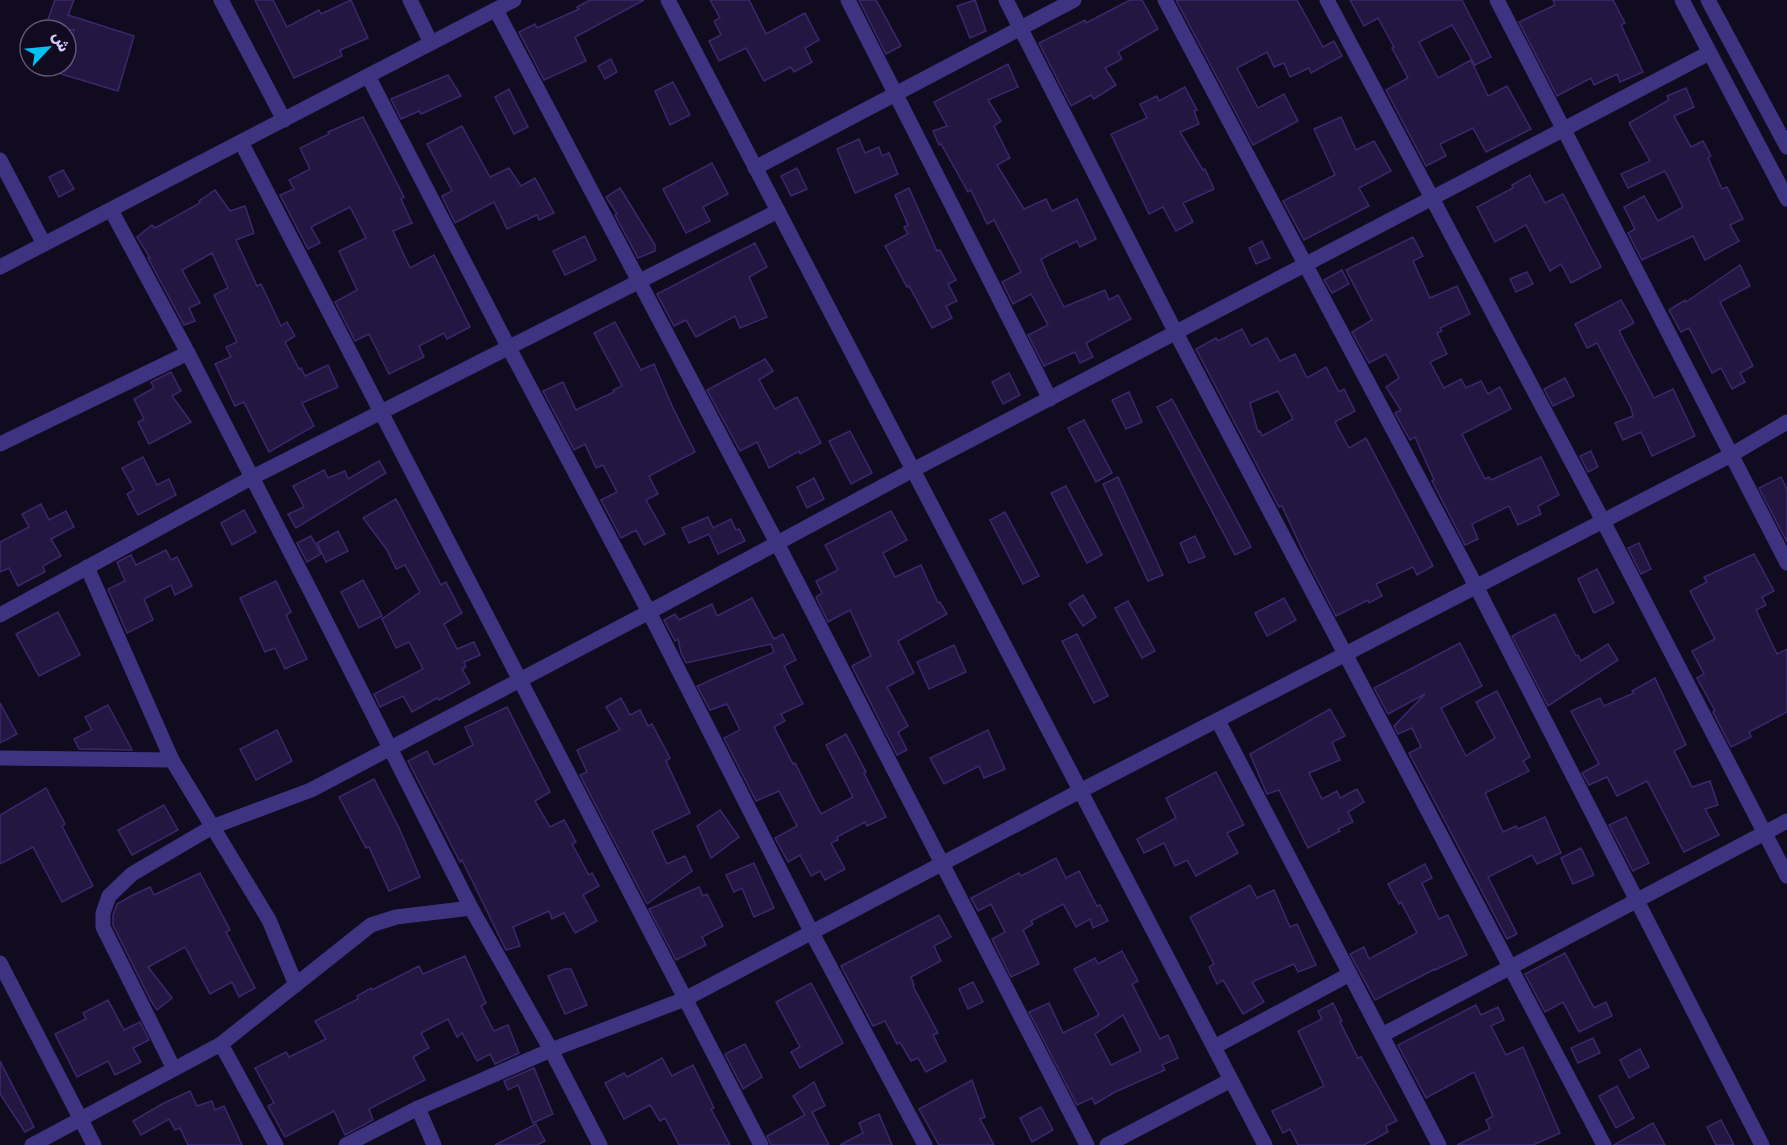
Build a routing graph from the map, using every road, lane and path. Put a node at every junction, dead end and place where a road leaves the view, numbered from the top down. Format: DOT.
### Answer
graph roads {
  1 [pos="221,0"];
  2 [pos="410,0"];
  3 [pos="514,0"];
  4 [pos="668,0"];
  5 [pos="848,0"];
  6 [pos="1006,0"];
  7 [pos="1074,0"];
  8 [pos="1165,0"];
  9 [pos="1327,0"];
  10 [pos="1497,0"];
  11 [pos="1682,0"];
  12 [pos="1708,0"];
  13 [pos="496,9"];
  14 [pos="1020,27"];
  15 [pos="431,43"];
  16 [pos="1709,53"];
  17 [pos="368,76"];
  18 [pos="895,94"];
  19 [pos="284,120"];
  20 [pos="1564,130"];
  21 [pos="241,142"];
  22 [pos="1787,147"];
  23 [pos="0,160"];
  24 [pos="755,168"];
  25 [pos="1432,198"];
  26 [pos="1787,199"];
  27 [pos="111,210"];
  28 [pos="778,211"];
  29 [pos="44,244"];
  30 [pos="1305,266"];
  31 [pos="0,267"];
  32 [pos="638,281"];
  33 [pos="1176,333"];
  34 [pos="509,348"];
  35 [pos="188,353"];
  36 [pos="1050,399"];
  37 [pos="383,412"];
  38 [pos="1787,422"];
  39 [pos="0,444"];
  40 [pos="1731,455"];
  41 [pos="913,470"];
  42 [pos="251,478"];
  43 [pos="1603,521"];
  44 [pos="777,543"];
  45 [pos="1787,563"];
  46 [pos="87,567"];
  47 [pos="1476,586"];
  48 [pos="1,612"];
  49 [pos="649,612"];
  50 [pos="1345,654"];
  51 [pos="521,680"];
  52 [pos="1218,721"];
  53 [pos="388,748"];
  54 [pos="0,758"];
  55 [pos="172,760"];
  56 [pos="1080,791"];
  57 [pos="1787,821"];
  58 [pos="212,827"];
  59 [pos="1765,832"];
  60 [pos="942,864"];
  61 [pos="1787,876"];
  62 [pos="1638,900"];
  63 [pos="471,908"];
  64 [pos="812,933"];
  65 [pos="0,963"];
  66 [pos="1512,967"];
  67 [pos="1350,974"];
  68 [pos="296,985"];
  69 [pos="685,999"];
  70 [pos="1382,1035"];
  71 [pos="220,1044"];
  72 [pos="1214,1047"];
  73 [pos="551,1050"];
  74 [pos="174,1069"];
  75 [pos="1231,1080"];
  76 [pos="418,1108"];
  77 [pos="80,1120"];
  78 [pos="32,1145"];
  79 [pos="94,1145"];
  80 [pos="276,1145"];
  81 [pos="346,1145"];
  82 [pos="434,1145"];
  83 [pos="600,1145"];
  84 [pos="761,1145"];
  85 [pos="925,1145"];
  86 [pos="1088,1145"];
  87 [pos="1107,1145"];
  88 [pos="1265,1145"];
  89 [pos="1439,1145"];
  90 [pos="1604,1145"];
  91 [pos="1762,1145"];
  1 -- 19 [label="street"];
  2 -- 15 [label="street"];
  3 -- 13 [label="street"];
  4 -- 24 [label="street"];
  5 -- 18 [label="street"];
  6 -- 14 [label="street"];
  7 -- 14 [label="street"];
  8 -- 30 [label="street"];
  9 -- 25 [label="street"];
  10 -- 20 [label="street"];
  11 -- 16 [label="street"];
  12 -- 22 [label="street"];
  13 -- 15 [label="street"];
  13 -- 32 [label="street"];
  14 -- 18 [label="street"];
  14 -- 33 [label="street"];
  15 -- 17 [label="street"];
  16 -- 20 [label="street"];
  16 -- 26 [label="street"];
  17 -- 19 [label="street"];
  17 -- 34 [label="street"];
  18 -- 24 [label="street"];
  18 -- 36 [label="street"];
  19 -- 21 [label="street"];
  20 -- 25 [label="street"];
  20 -- 40 [label="street"];
  21 -- 27 [label="street"];
  21 -- 37 [label="street"];
  23 -- 29 [label="street"];
  24 -- 28 [label="street"];
  25 -- 30 [label="street"];
  25 -- 43 [label="street"];
  27 -- 29 [label="street"];
  27 -- 35 [label="street"];
  28 -- 32 [label="street"];
  28 -- 41 [label="street"];
  29 -- 31 [label="street"];
  30 -- 33 [label="street"];
  30 -- 47 [label="street"];
  32 -- 34 [label="street"];
  32 -- 44 [label="street"];
  33 -- 36 [label="street"];
  33 -- 50 [label="street"];
  34 -- 37 [label="street"];
  34 -- 49 [label="street"];
  35 -- 39 [label="street"];
  35 -- 42 [label="street"];
  36 -- 41 [label="street"];
  37 -- 42 [label="street"];
  37 -- 51 [label="street"];
  38 -- 40 [label="street"];
  40 -- 43 [label="street"];
  40 -- 45 [label="street"];
  41 -- 44 [label="street"];
  41 -- 56 [label="street"];
  42 -- 46 [label="street"];
  42 -- 53 [label="street"];
  43 -- 47 [label="street"];
  43 -- 59 [label="street"];
  44 -- 49 [label="street"];
  44 -- 60 [label="street"];
  46 -- 48 [label="street"];
  46 -- 55 [label="street"];
  47 -- 50 [label="street"];
  47 -- 62 [label="street"];
  49 -- 51 [label="street"];
  49 -- 64 [label="street"];
  50 -- 52 [label="street"];
  50 -- 66 [label="street"];
  51 -- 53 [label="street"];
  51 -- 69 [label="street"];
  52 -- 56 [label="street"];
  52 -- 67 [label="street"];
  53 -- 58 [label="street"];
  53 -- 63 [label="street"];
  54 -- 55 [label="street"];
  55 -- 58 [label="street"];
  56 -- 60 [label="street"];
  56 -- 72 [label="street"];
  57 -- 59 [label="street"];
  58 -- 68 [label="street"];
  58 -- 74 [label="street"];
  59 -- 61 [label="street"];
  59 -- 62 [label="street"];
  60 -- 64 [label="street"];
  60 -- 86 [label="street"];
  62 -- 66 [label="street"];
  62 -- 91 [label="street"];
  63 -- 68 [label="street"];
  63 -- 73 [label="street"];
  64 -- 69 [label="street"];
  64 -- 85 [label="street"];
  65 -- 77 [label="street"];
  66 -- 70 [label="street"];
  66 -- 90 [label="street"];
  67 -- 70 [label="street"];
  67 -- 72 [label="street"];
  68 -- 71 [label="street"];
  69 -- 73 [label="street"];
  69 -- 84 [label="street"];
  70 -- 89 [label="street"];
  71 -- 74 [label="street"];
  71 -- 80 [label="street"];
  72 -- 75 [label="street"];
  73 -- 76 [label="street"];
  73 -- 83 [label="street"];
  74 -- 77 [label="street"];
  75 -- 87 [label="street"];
  75 -- 88 [label="street"];
  76 -- 81 [label="street"];
  76 -- 82 [label="street"];
  77 -- 78 [label="street"];
  77 -- 79 [label="street"];
}
